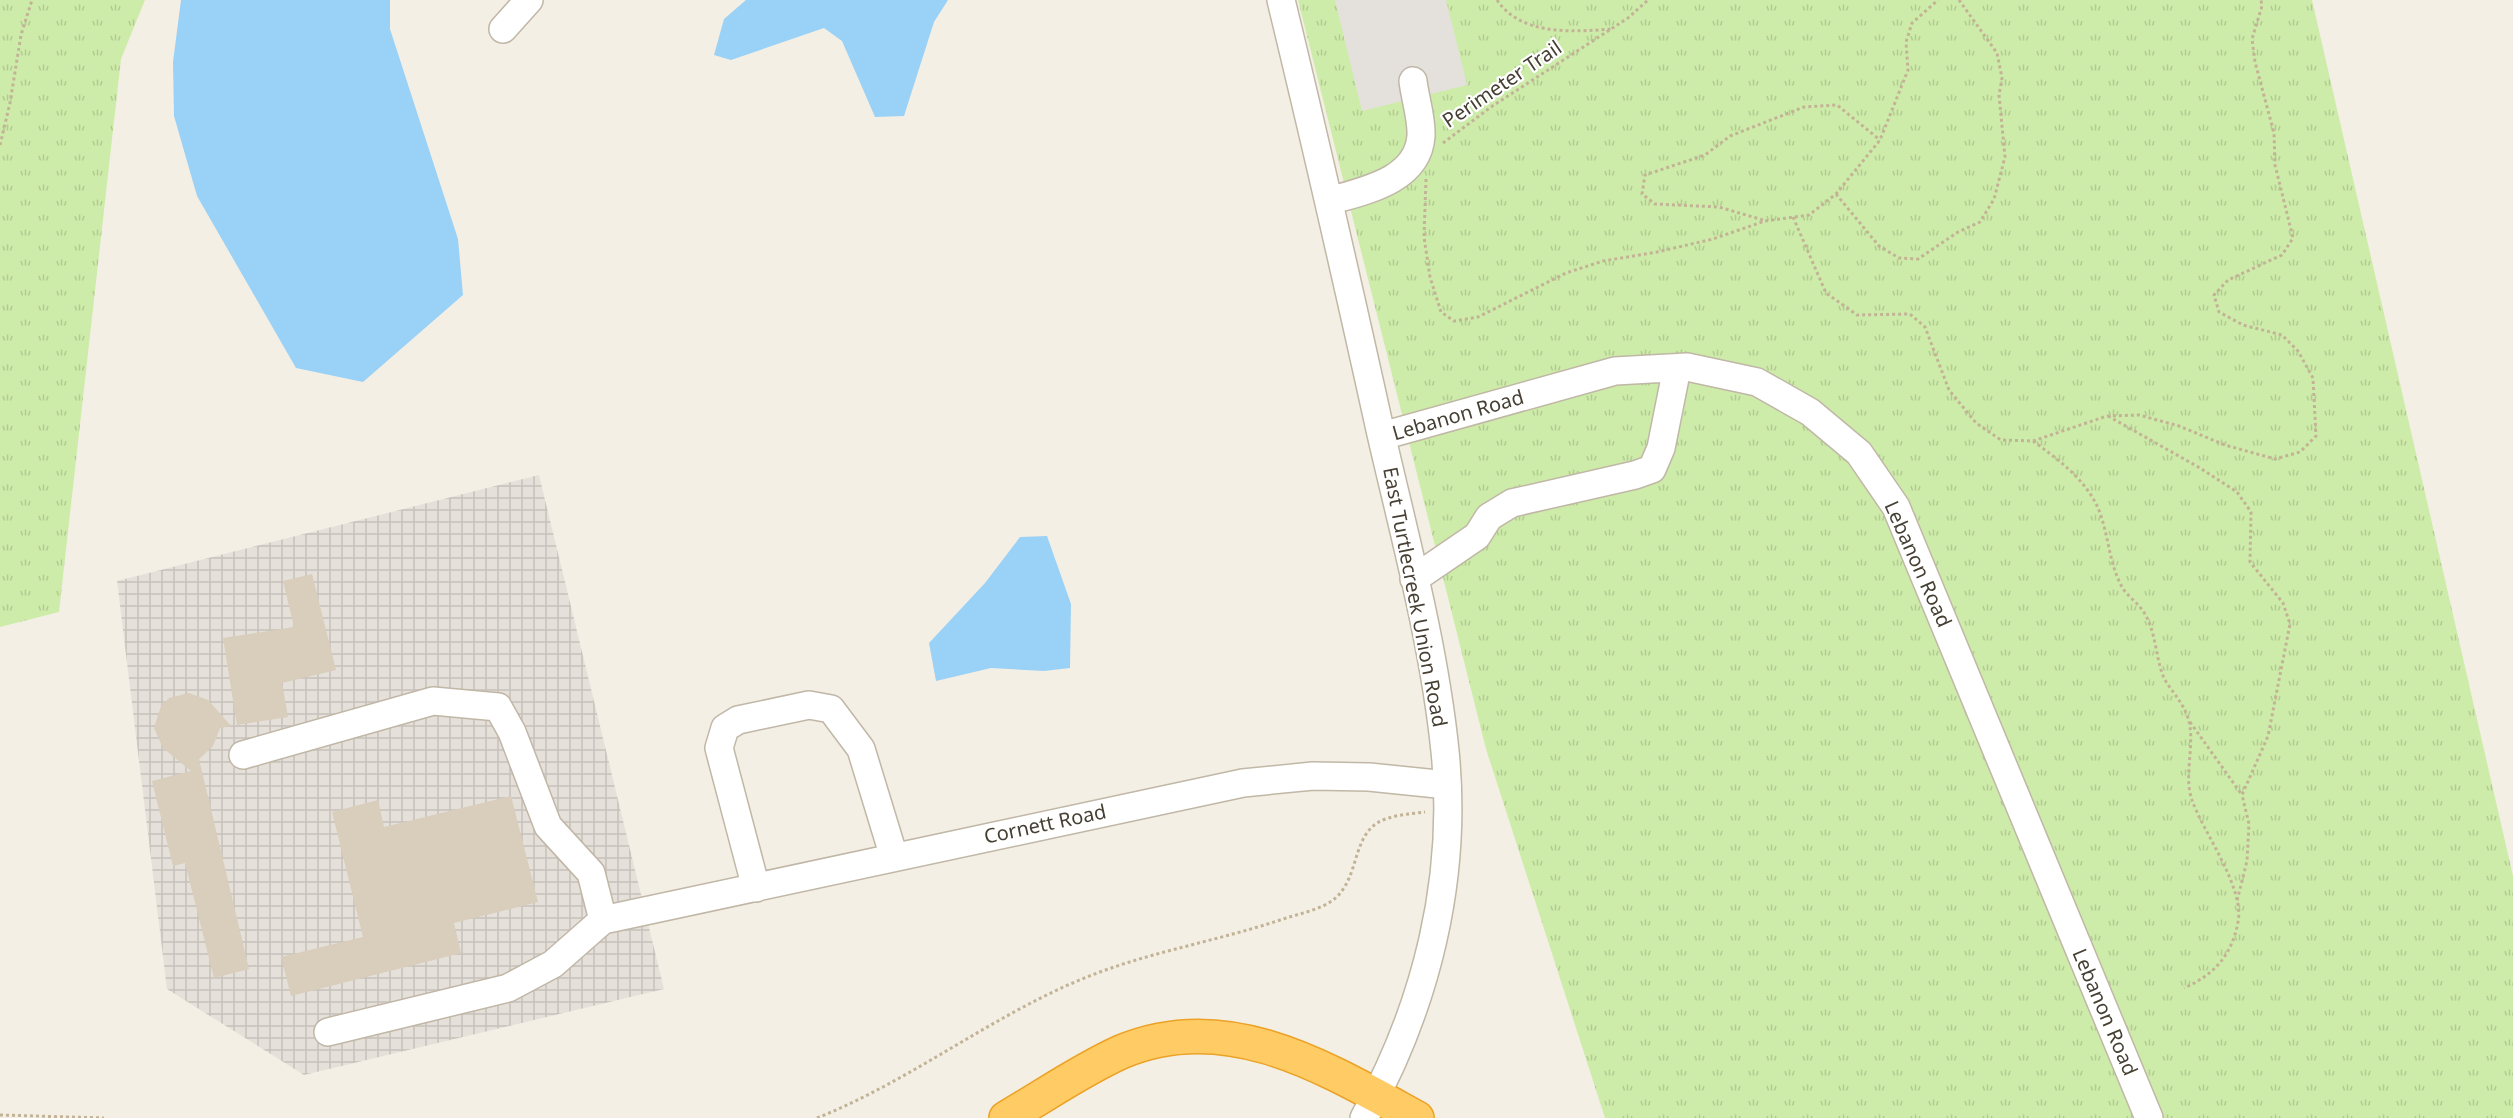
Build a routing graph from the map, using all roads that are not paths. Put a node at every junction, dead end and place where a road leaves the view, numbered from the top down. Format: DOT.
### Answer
graph roads {
  1 [pos="529,0"];
  2 [pos="1281,0"];
  3 [pos="502,29"];
  4 [pos="1413,81"];
  5 [pos="1329,201"];
  6 [pos="1677,368"];
  7 [pos="1382,436"];
  8 [pos="1414,579"];
  9 [pos="243,755"];
  10 [pos="1447,798"];
  11 [pos="894,857"];
  12 [pos="756,888"];
  13 [pos="603,920"];
  14 [pos="328,1032"];
  15 [pos="1370,1107"];
  16 [pos="1006,1118"];
  17 [pos="1417,1118"];
  18 [pos="2149,1118"];
  1 -- 3 [label="street"];
  2 -- 5 [label="street, East Turtlecreek Union Road"];
  4 -- 5 [label="street"];
  5 -- 7 [label="street, East Turtlecreek Union Road"];
  6 -- 7 [label="street, Lebanon Road"];
  6 -- 8 [label="street"];
  6 -- 18 [label="street, Lebanon Road"];
  7 -- 8 [label="street, East Turtlecreek Union Road"];
  8 -- 10 [label="street, East Turtlecreek Union Road"];
  9 -- 13 [label="street"];
  10 -- 11 [label="street, Cornett Road"];
  10 -- 15 [label="street, East Turtlecreek Union Road"];
  11 -- 12 [label="street, Cornett Road"];
  11 -- 12 [label="street"];
  12 -- 13 [label="street, Cornett Road"];
  13 -- 14 [label="street"];
  15 -- 16 [label="highway"];
  15 -- 17 [label="highway"];
}
